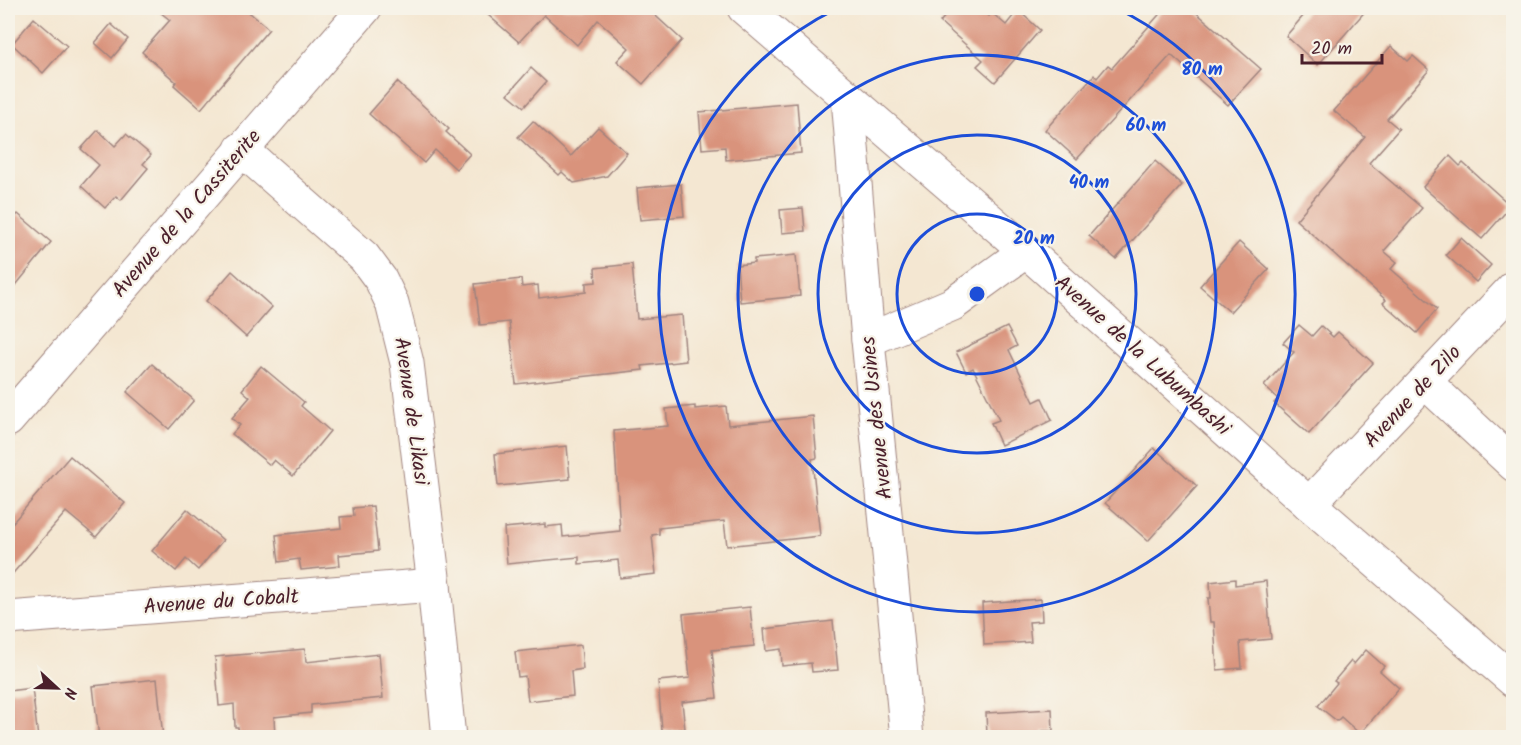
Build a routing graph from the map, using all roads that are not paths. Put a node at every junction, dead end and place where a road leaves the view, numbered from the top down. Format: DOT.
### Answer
graph roads {
  1 [pos="365,8"];
  2 [pos="744,8"];
  3 [pos="848,98"];
  4 [pos="241,149"];
  5 [pos="1026,251"];
  6 [pos="1514,288"];
  7 [pos="868,340"];
  8 [pos="1425,382"];
  9 [pos="8,420"];
  10 [pos="1514,465"];
  11 [pos="1310,504"];
  12 [pos="434,585"];
  13 [pos="8,618"];
  14 [pos="1514,681"];
  15 [pos="449,738"];
  16 [pos="907,738"];
  1 -- 4 [label="street, Avenue de la Cassiterite"];
  2 -- 3 [label="street, Avenue de la Lubumbashi"];
  3 -- 5 [label="street, Avenue de la Lubumbashi"];
  3 -- 7 [label="street, Avenue des Usines"];
  4 -- 9 [label="street, Avenue de la Cassiterite"];
  4 -- 12 [label="street, Avenue de Likasi"];
  5 -- 7 [label="street"];
  5 -- 11 [label="street, Avenue de la Lubumbashi"];
  6 -- 8 [label="street, Avenue de Zilo"];
  7 -- 16 [label="street, Avenue des Usines"];
  8 -- 10 [label="street"];
  8 -- 11 [label="street, Avenue de Zilo"];
  11 -- 14 [label="street, Avenue de la Lubumbashi"];
  12 -- 13 [label="street, Avenue du Cobalt"];
  12 -- 15 [label="street, Avenue de Likasi"];
}
